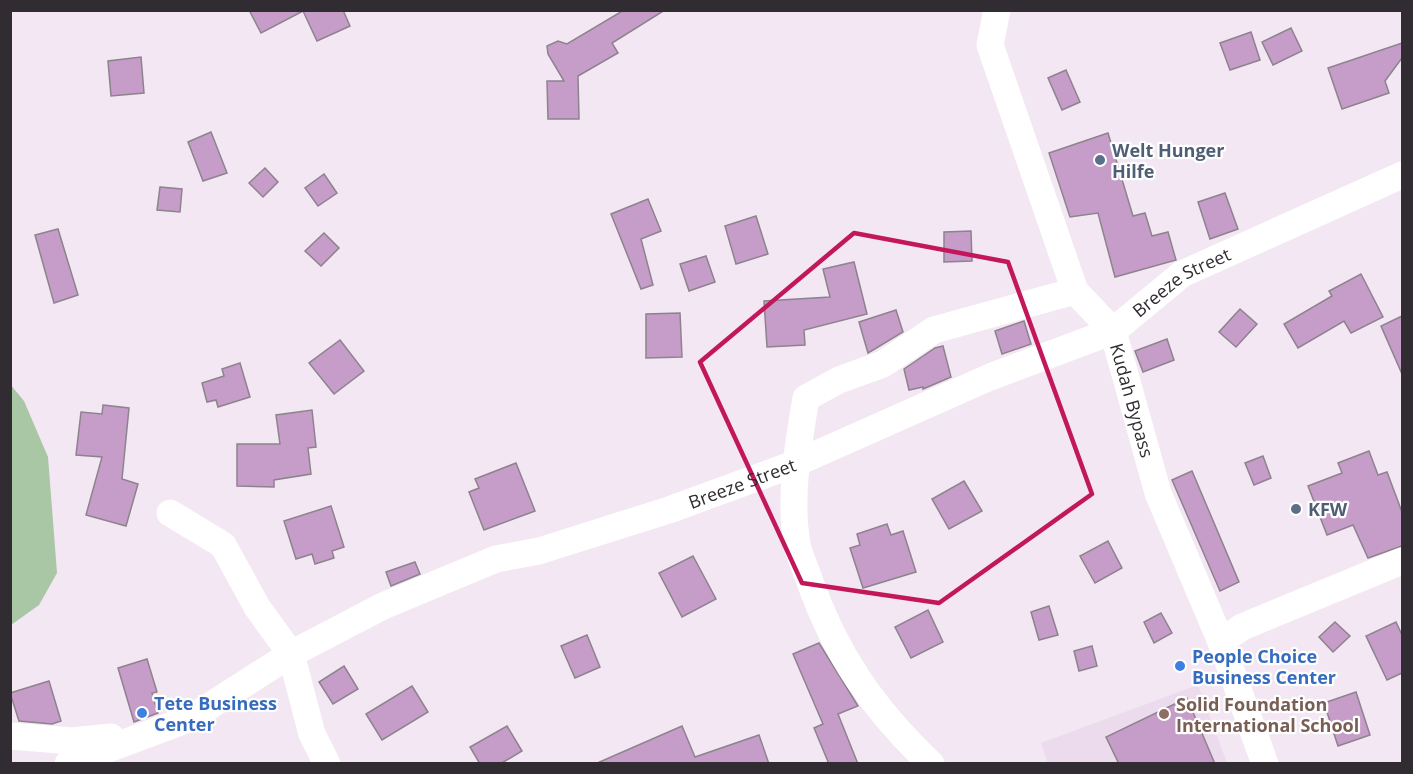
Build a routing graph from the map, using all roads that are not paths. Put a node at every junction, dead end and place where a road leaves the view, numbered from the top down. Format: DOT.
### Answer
graph roads {
  1 [pos="997,10"];
  2 [pos="1402,175"];
  3 [pos="1075,291"];
  4 [pos="1113,331"];
  5 [pos="794,464"];
  6 [pos="170,513"];
  7 [pos="1402,561"];
  8 [pos="1221,642"];
  9 [pos="291,654"];
  10 [pos="149,734"];
  11 [pos="10,736"];
  12 [pos="68,764"];
  13 [pos="327,764"];
  14 [pos="931,764"];
  15 [pos="1265,764"];
  1 -- 3 [label="street, Kudah Bypass"];
  2 -- 4 [label="street, Breeze Street"];
  3 -- 4 [label="street, Kudah Bypass"];
  3 -- 5 [label="street"];
  4 -- 5 [label="street, Breeze Street"];
  4 -- 8 [label="street, Kudah Bypass"];
  5 -- 9 [label="street, Breeze Street"];
  5 -- 14 [label="street"];
  6 -- 9 [label="street"];
  7 -- 8 [label="street"];
  8 -- 15 [label="street, Kudah Bypass"];
  9 -- 10 [label="street, Breeze Street"];
  9 -- 13 [label="street"];
  10 -- 11 [label="street"];
  10 -- 12 [label="street, Breeze Street"];
}
